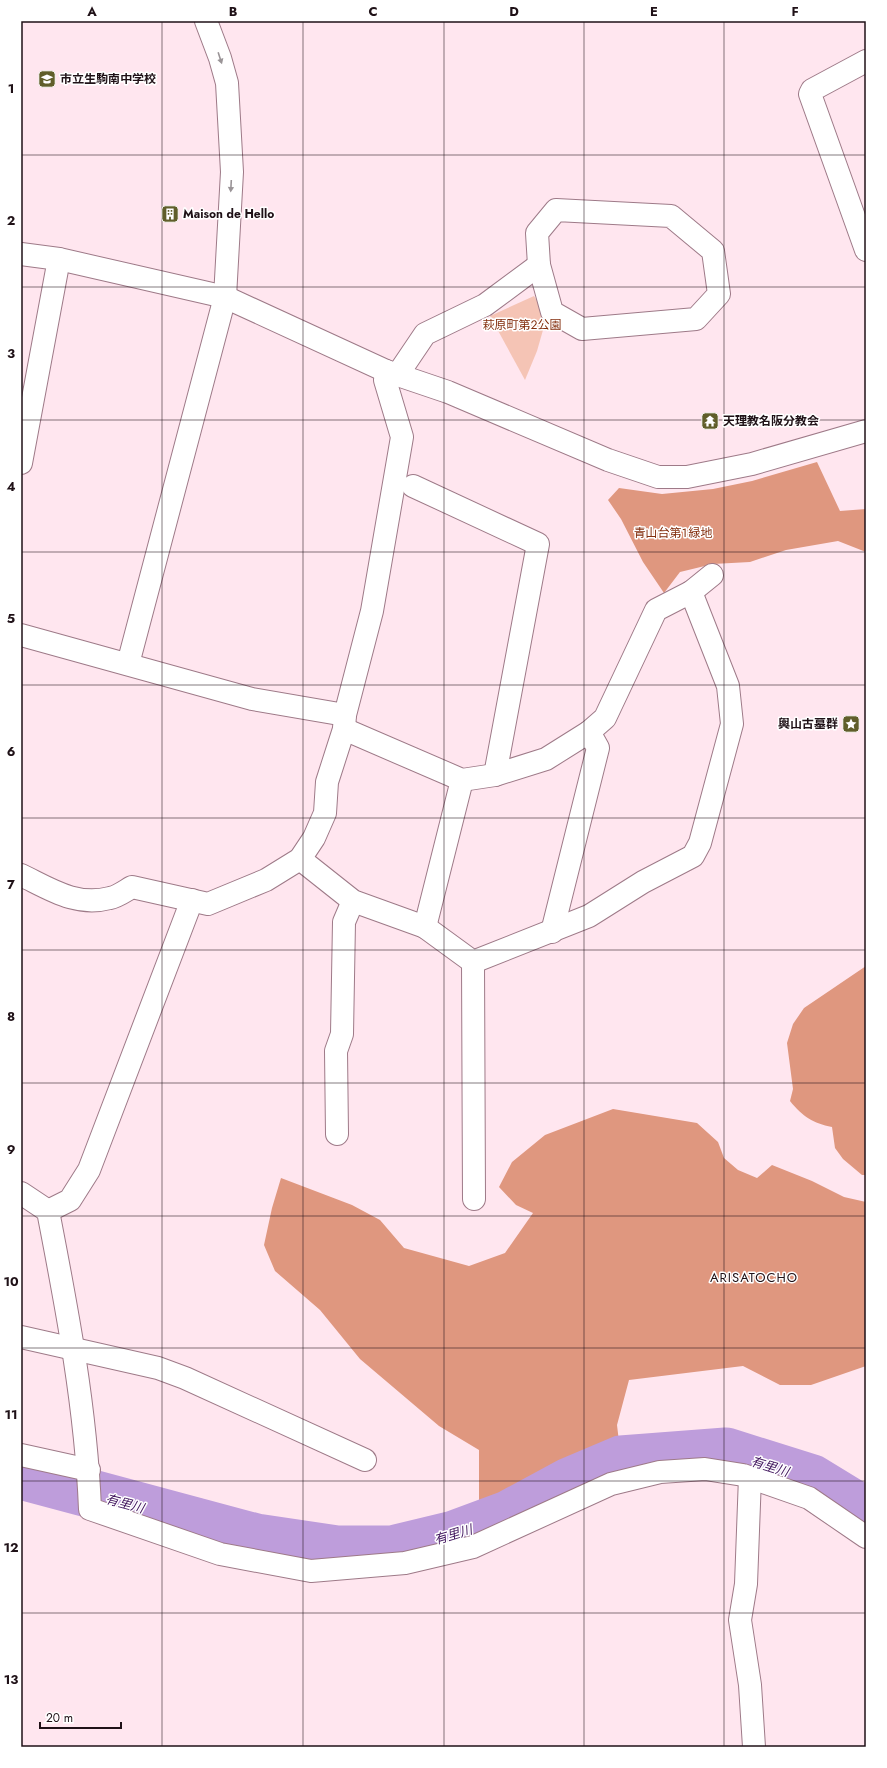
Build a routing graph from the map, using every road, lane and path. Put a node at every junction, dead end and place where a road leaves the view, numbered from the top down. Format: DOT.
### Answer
graph roads {
  1 [pos="206,21"];
  2 [pos="866,61"];
  3 [pos="866,250"];
  4 [pos="21,254"];
  5 [pos="60,259"];
  6 [pos="539,265"];
  7 [pos="225,297"];
  8 [pos="392,372"];
  9 [pos="866,431"];
  10 [pos="21,462"];
  11 [pos="413,486"];
  12 [pos="712,575"];
  13 [pos="691,592"];
  14 [pos="21,635"];
  15 [pos="128,664"];
  16 [pos="345,722"];
  17 [pos="589,732"];
  18 [pos="495,775"];
  19 [pos="462,780"];
  20 [pos="300,859"];
  21 [pos="21,875"];
  22 [pos="192,900"];
  23 [pos="353,901"];
  24 [pos="425,927"];
  25 [pos="552,932"];
  26 [pos="473,962"];
  27 [pos="337,1134"];
  28 [pos="21,1193"];
  29 [pos="474,1199"];
  30 [pos="48,1211"];
  31 [pos="21,1337"];
  32 [pos="74,1348"];
  33 [pos="21,1455"];
  34 [pos="365,1460"];
  35 [pos="88,1470"];
  36 [pos="750,1477"];
  37 [pos="866,1537"];
  38 [pos="754,1747"];
  1 -- 7 [label="street, one-way"];
  2 -- 3 [label="street"];
  4 -- 5 [label="street"];
  5 -- 7 [label="street"];
  5 -- 10 [label="street"];
  6 -- 6 [label="street"];
  6 -- 8 [label="street"];
  7 -- 8 [label="street"];
  7 -- 15 [label="street"];
  8 -- 9 [label="street"];
  8 -- 16 [label="street"];
  11 -- 18 [label="street"];
  12 -- 13 [label="street"];
  13 -- 17 [label="street"];
  13 -- 25 [label="street"];
  14 -- 15 [label="street"];
  15 -- 16 [label="street"];
  16 -- 19 [label="street"];
  16 -- 20 [label="street"];
  17 -- 18 [label="street"];
  17 -- 25 [label="street"];
  18 -- 19 [label="street"];
  19 -- 24 [label="street"];
  20 -- 22 [label="street"];
  20 -- 23 [label="street"];
  21 -- 22 [label="street"];
  22 -- 30 [label="street"];
  23 -- 24 [label="street"];
  23 -- 27 [label="street"];
  24 -- 26 [label="street"];
  25 -- 26 [label="street"];
  26 -- 29 [label="street"];
  28 -- 30 [label="street"];
  30 -- 32 [label="street"];
  31 -- 32 [label="street"];
  32 -- 34 [label="street"];
  32 -- 35 [label="street"];
  33 -- 35 [label="street"];
  35 -- 36 [label="street"];
  36 -- 37 [label="street"];
  36 -- 38 [label="street"];
}
